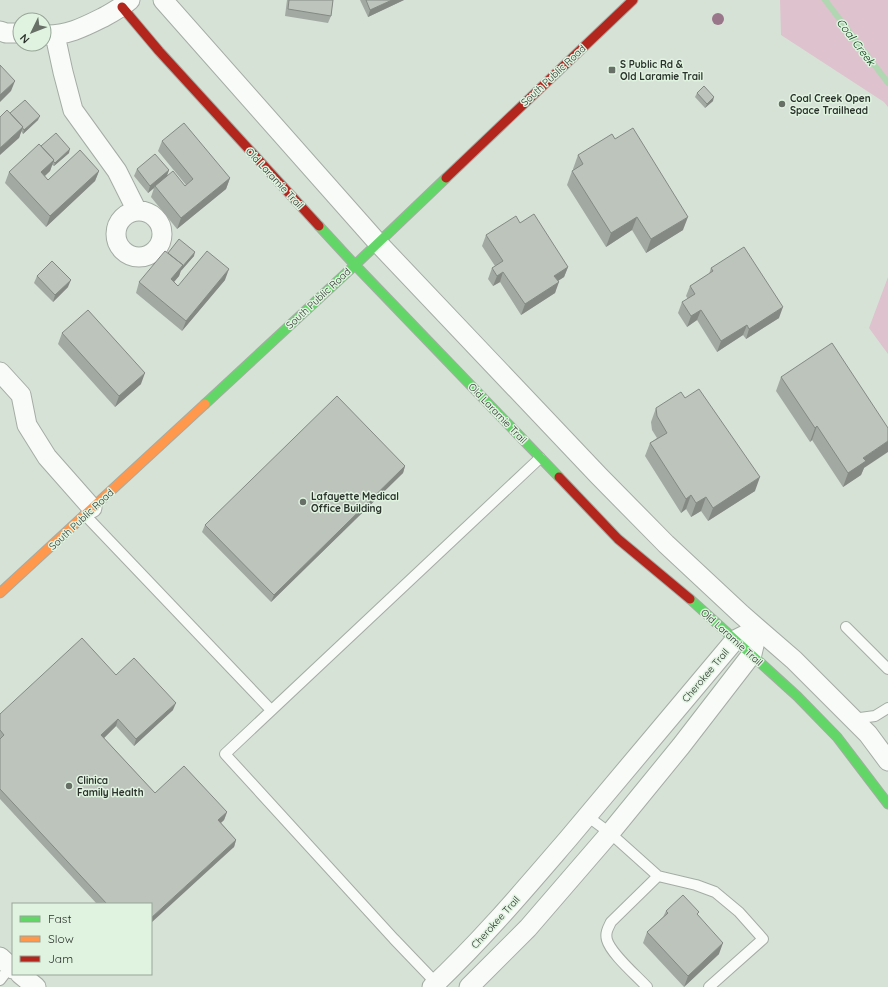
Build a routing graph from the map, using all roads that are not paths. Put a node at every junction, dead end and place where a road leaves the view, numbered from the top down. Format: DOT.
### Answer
graph roads {
  1 [pos="163,0"];
  2 [pos="633,0"];
  3 [pos="126,4"];
  4 [pos="0,31"];
  5 [pos="12,32"];
  6 [pos="52,34"];
  7 [pos="52,43"];
  8 [pos="137,212"];
  9 [pos="378,243"];
  10 [pos="355,265"];
  11 [pos="0,372"];
  12 [pos="540,458"];
  13 [pos="89,511"];
  14 [pos="0,593"];
  15 [pos="846,627"];
  16 [pos="758,628"];
  17 [pos="735,640"];
  18 [pos="752,654"];
  19 [pos="888,669"];
  20 [pos="888,708"];
  21 [pos="271,710"];
  22 [pos="853,718"];
  23 [pos="888,761"];
  24 [pos="888,804"];
  25 [pos="588,816"];
  26 [pos="610,833"];
  27 [pos="658,876"];
  28 [pos="19,975"];
  29 [pos="436,986"];
  30 [pos="36,987"];
  31 [pos="470,987"];
  32 [pos="647,987"];
  33 [pos="709,987"];
  1 -- 9 [label="street"];
  2 -- 9 [label="street, South Public Road"];
  3 -- 6 [label="street"];
  3 -- 10 [label="street, Old Laramie Trail"];
  4 -- 5 [label="street"];
  7 -- 8 [label="street"];
  9 -- 10 [label="street, South Public Road"];
  9 -- 16 [label="street"];
  10 -- 12 [label="street, Old Laramie Trail"];
  10 -- 13 [label="street, South Public Road"];
  11 -- 13 [label="street"];
  12 -- 17 [label="street, Old Laramie Trail"];
  12 -- 21 [label="lane"];
  13 -- 14 [label="street, South Public Road"];
  13 -- 21 [label="lane"];
  15 -- 19 [label="lane"];
  16 -- 17 [label="street, Cherokee Trail"];
  16 -- 18 [label="street"];
  16 -- 22 [label="street"];
  17 -- 18 [label="street, Old Laramie Trail"];
  17 -- 25 [label="street, Cherokee Trail"];
  18 -- 24 [label="street, Old Laramie Trail"];
  18 -- 26 [label="street"];
  20 -- 22 [label="lane"];
  21 -- 29 [label="lane"];
  22 -- 23 [label="street"];
  25 -- 26 [label="lane"];
  25 -- 29 [label="street, Cherokee Trail"];
  26 -- 27 [label="lane"];
  26 -- 31 [label="street"];
  27 -- 32 [label="lane"];
  27 -- 33 [label="lane"];
  28 -- 30 [label="street"];
}
